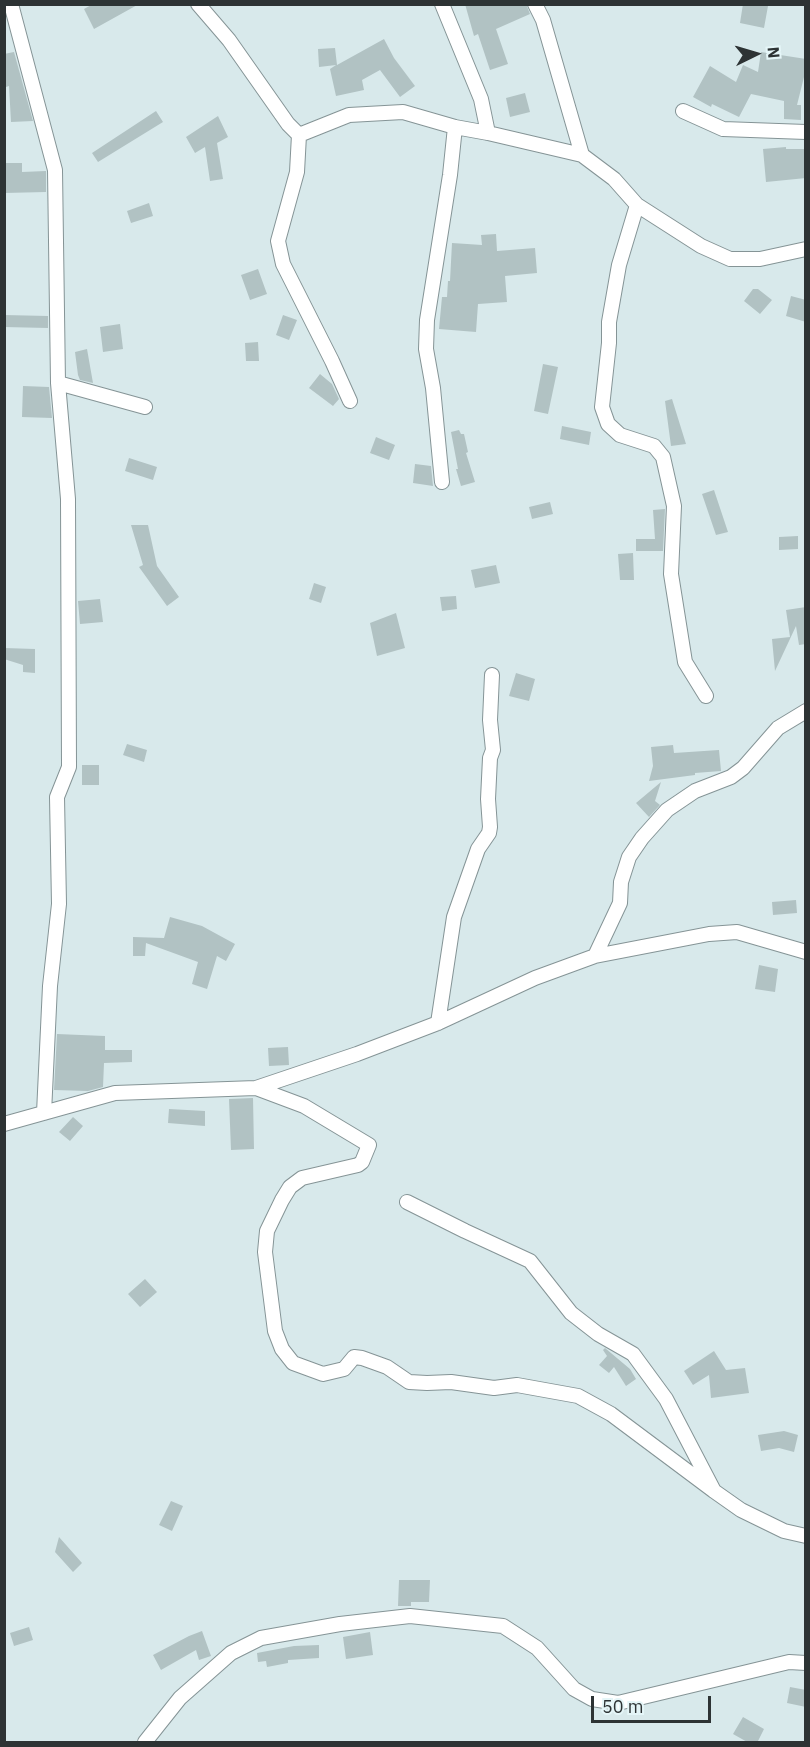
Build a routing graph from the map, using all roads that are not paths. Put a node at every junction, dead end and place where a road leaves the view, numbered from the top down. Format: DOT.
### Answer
graph roads {
  1 [pos="11,4"];
  2 [pos="198,4"];
  3 [pos="442,4"];
  4 [pos="535,4"];
  5 [pos="682,111"];
  6 [pos="455,127"];
  7 [pos="806,132"];
  8 [pos="488,133"];
  9 [pos="299,135"];
  10 [pos="582,154"];
  11 [pos="637,205"];
  12 [pos="806,249"];
  13 [pos="58,383"];
  14 [pos="350,401"];
  15 [pos="145,407"];
  16 [pos="441,482"];
  17 [pos="492,675"];
  18 [pos="706,696"];
  19 [pos="806,711"];
  20 [pos="806,952"];
  21 [pos="595,956"];
  22 [pos="438,1023"];
  23 [pos="256,1088"];
  24 [pos="44,1113"];
  25 [pos="4,1124"];
  26 [pos="407,1202"];
  27 [pos="714,1491"];
  28 [pos="806,1536"];
  29 [pos="806,1663"];
  30 [pos="145,1743"];
  1 -- 13 [label="street"];
  2 -- 9 [label="street"];
  3 -- 8 [label="street"];
  4 -- 10 [label="street"];
  5 -- 7 [label="street"];
  6 -- 8 [label="street"];
  6 -- 9 [label="street"];
  6 -- 16 [label="street"];
  8 -- 10 [label="street"];
  9 -- 14 [label="street"];
  10 -- 11 [label="street"];
  11 -- 12 [label="street"];
  11 -- 18 [label="street"];
  13 -- 15 [label="street"];
  13 -- 24 [label="street"];
  17 -- 22 [label="street"];
  19 -- 21 [label="street"];
  20 -- 21 [label="street"];
  21 -- 22 [label="street"];
  22 -- 23 [label="street"];
  23 -- 24 [label="street"];
  23 -- 27 [label="street"];
  24 -- 25 [label="street"];
  26 -- 27 [label="street"];
  27 -- 28 [label="street"];
  29 -- 30 [label="street"];
}
